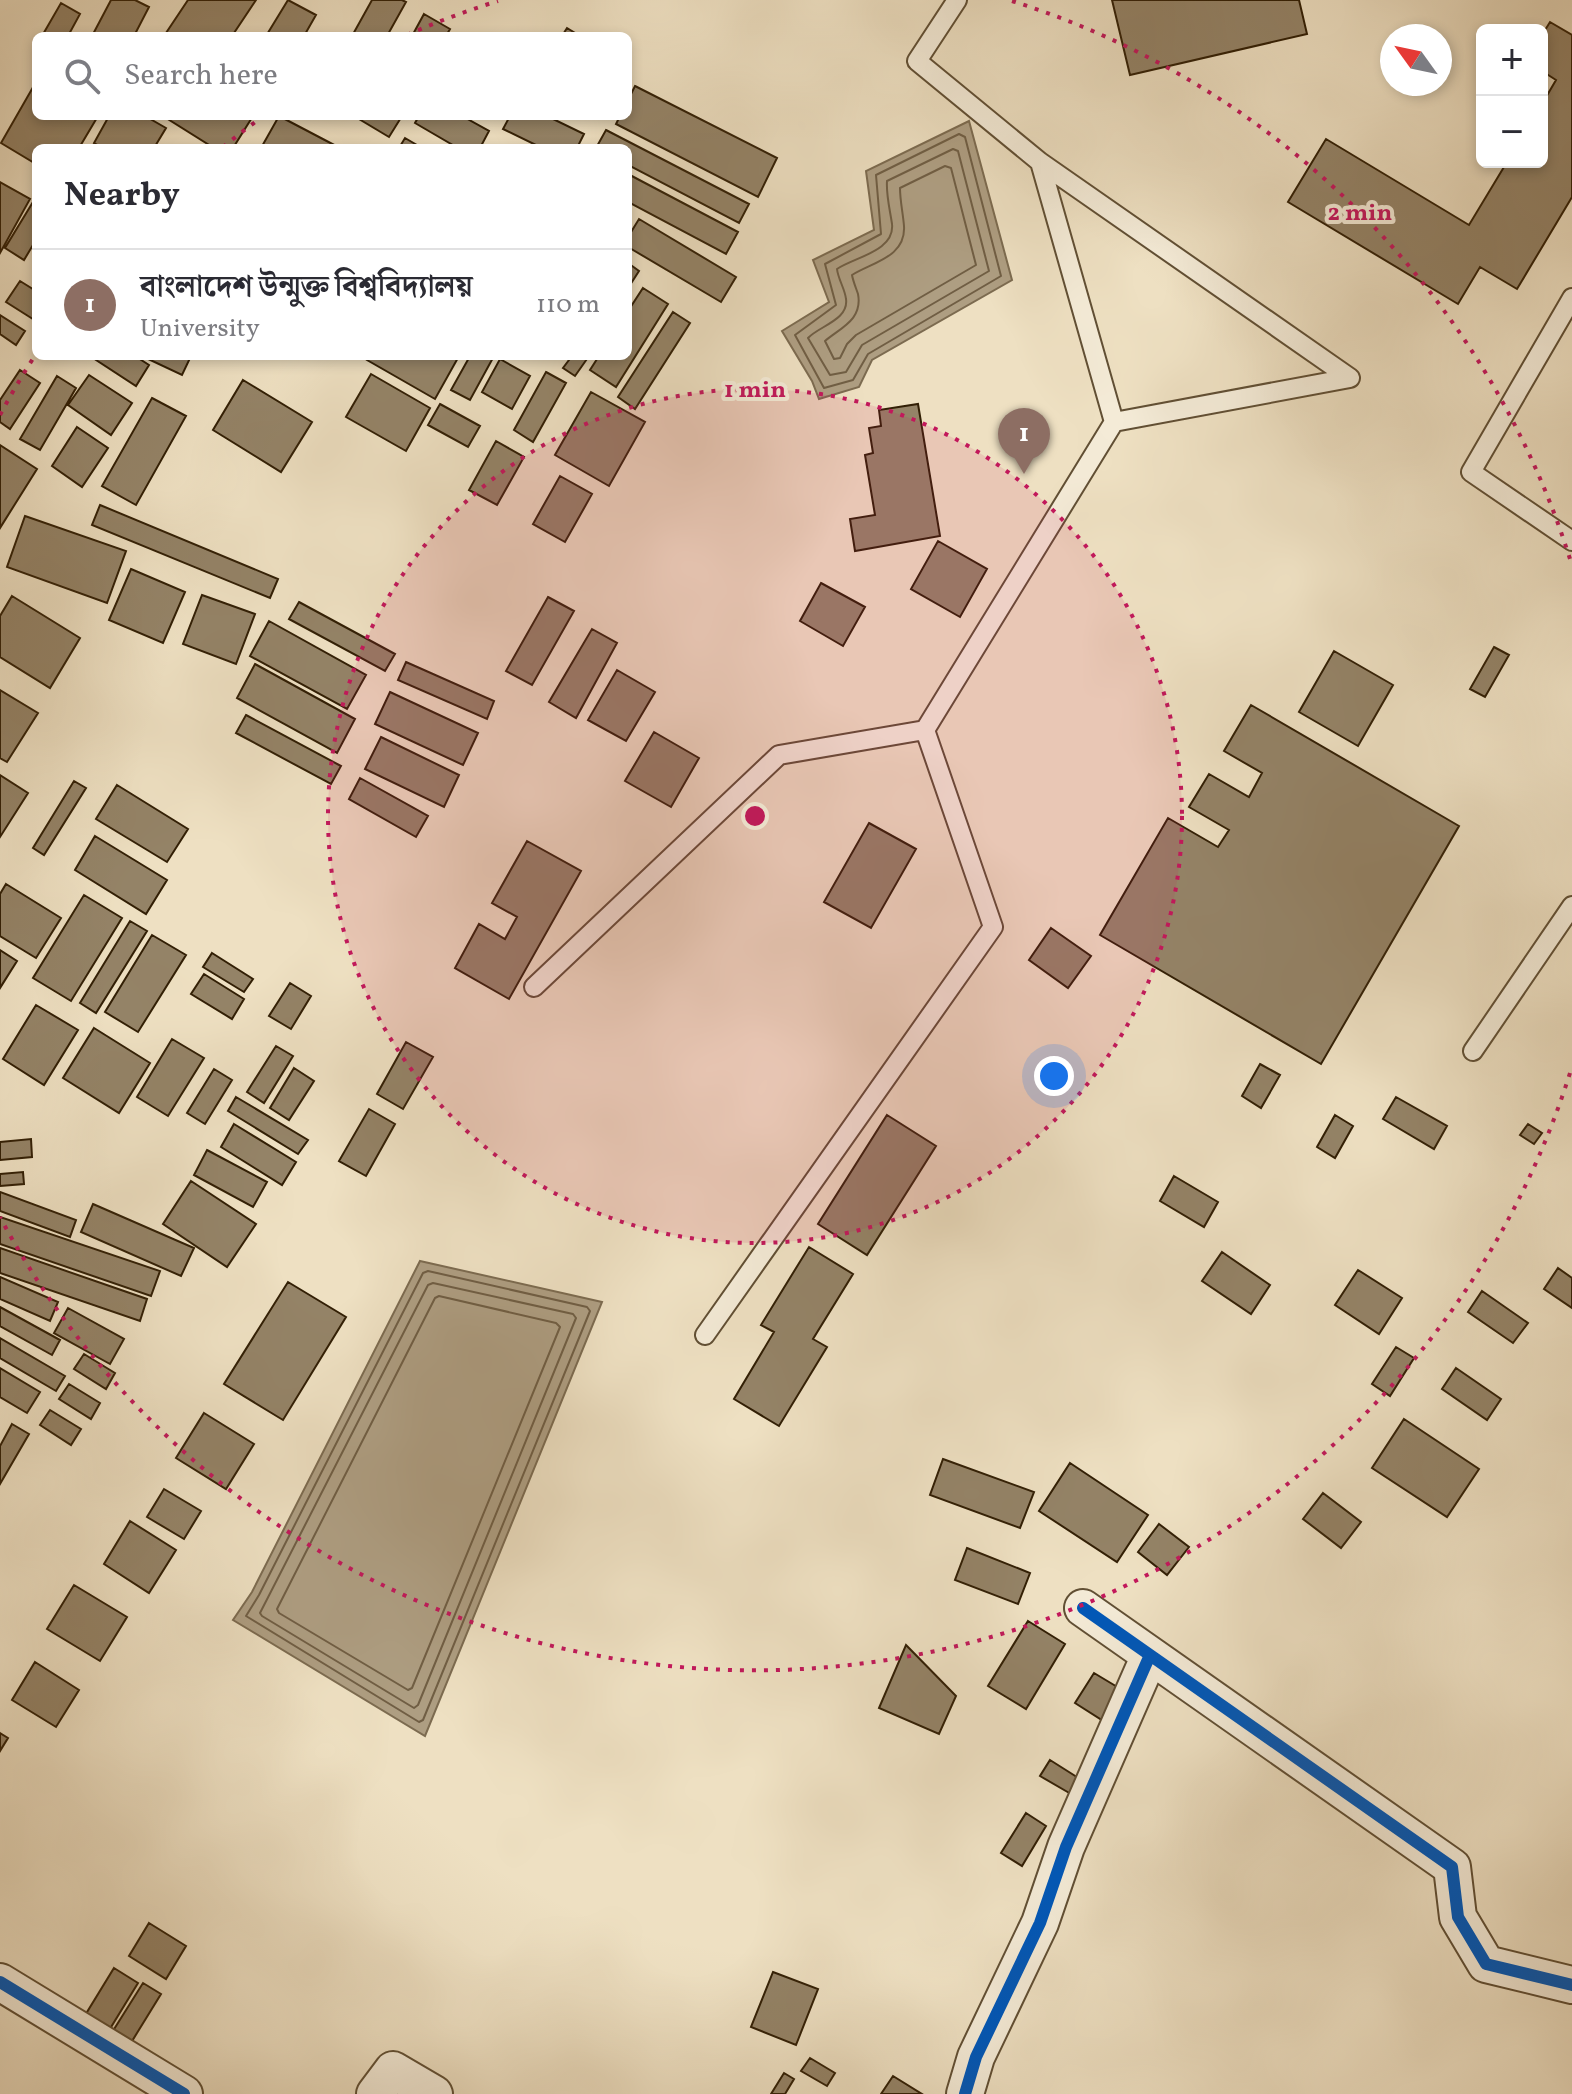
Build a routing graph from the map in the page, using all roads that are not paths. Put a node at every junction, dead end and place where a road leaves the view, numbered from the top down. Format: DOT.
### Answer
graph roads {
  1 [pos="957,0"];
  2 [pos="1040,162"];
  3 [pos="1572,298"];
  4 [pos="1114,422"];
  5 [pos="1572,541"];
  6 [pos="925,730"];
  7 [pos="1572,906"];
  8 [pos="534,987"];
  9 [pos="1473,1051"];
  10 [pos="705,1335"];
  11 [pos="1083,1608"];
  12 [pos="1150,1655"];
  13 [pos="0,1982"];
  14 [pos="1572,1985"];
  15 [pos="184,2094"];
  16 [pos="375,2094"];
  17 [pos="434,2094"];
  18 [pos="965,2094"];
  1 -- 2 [label="lane"];
  2 -- 4 [label="lane"];
  2 -- 4 [label="lane"];
  3 -- 5 [label="lane"];
  4 -- 6 [label="lane"];
  6 -- 8 [label="lane"];
  6 -- 10 [label="lane"];
  7 -- 9 [label="lane"];
  11 -- 12 [label="street"];
  12 -- 14 [label="street"];
  12 -- 18 [label="street"];
  13 -- 15 [label="street"];
  16 -- 17 [label="street"];
}
